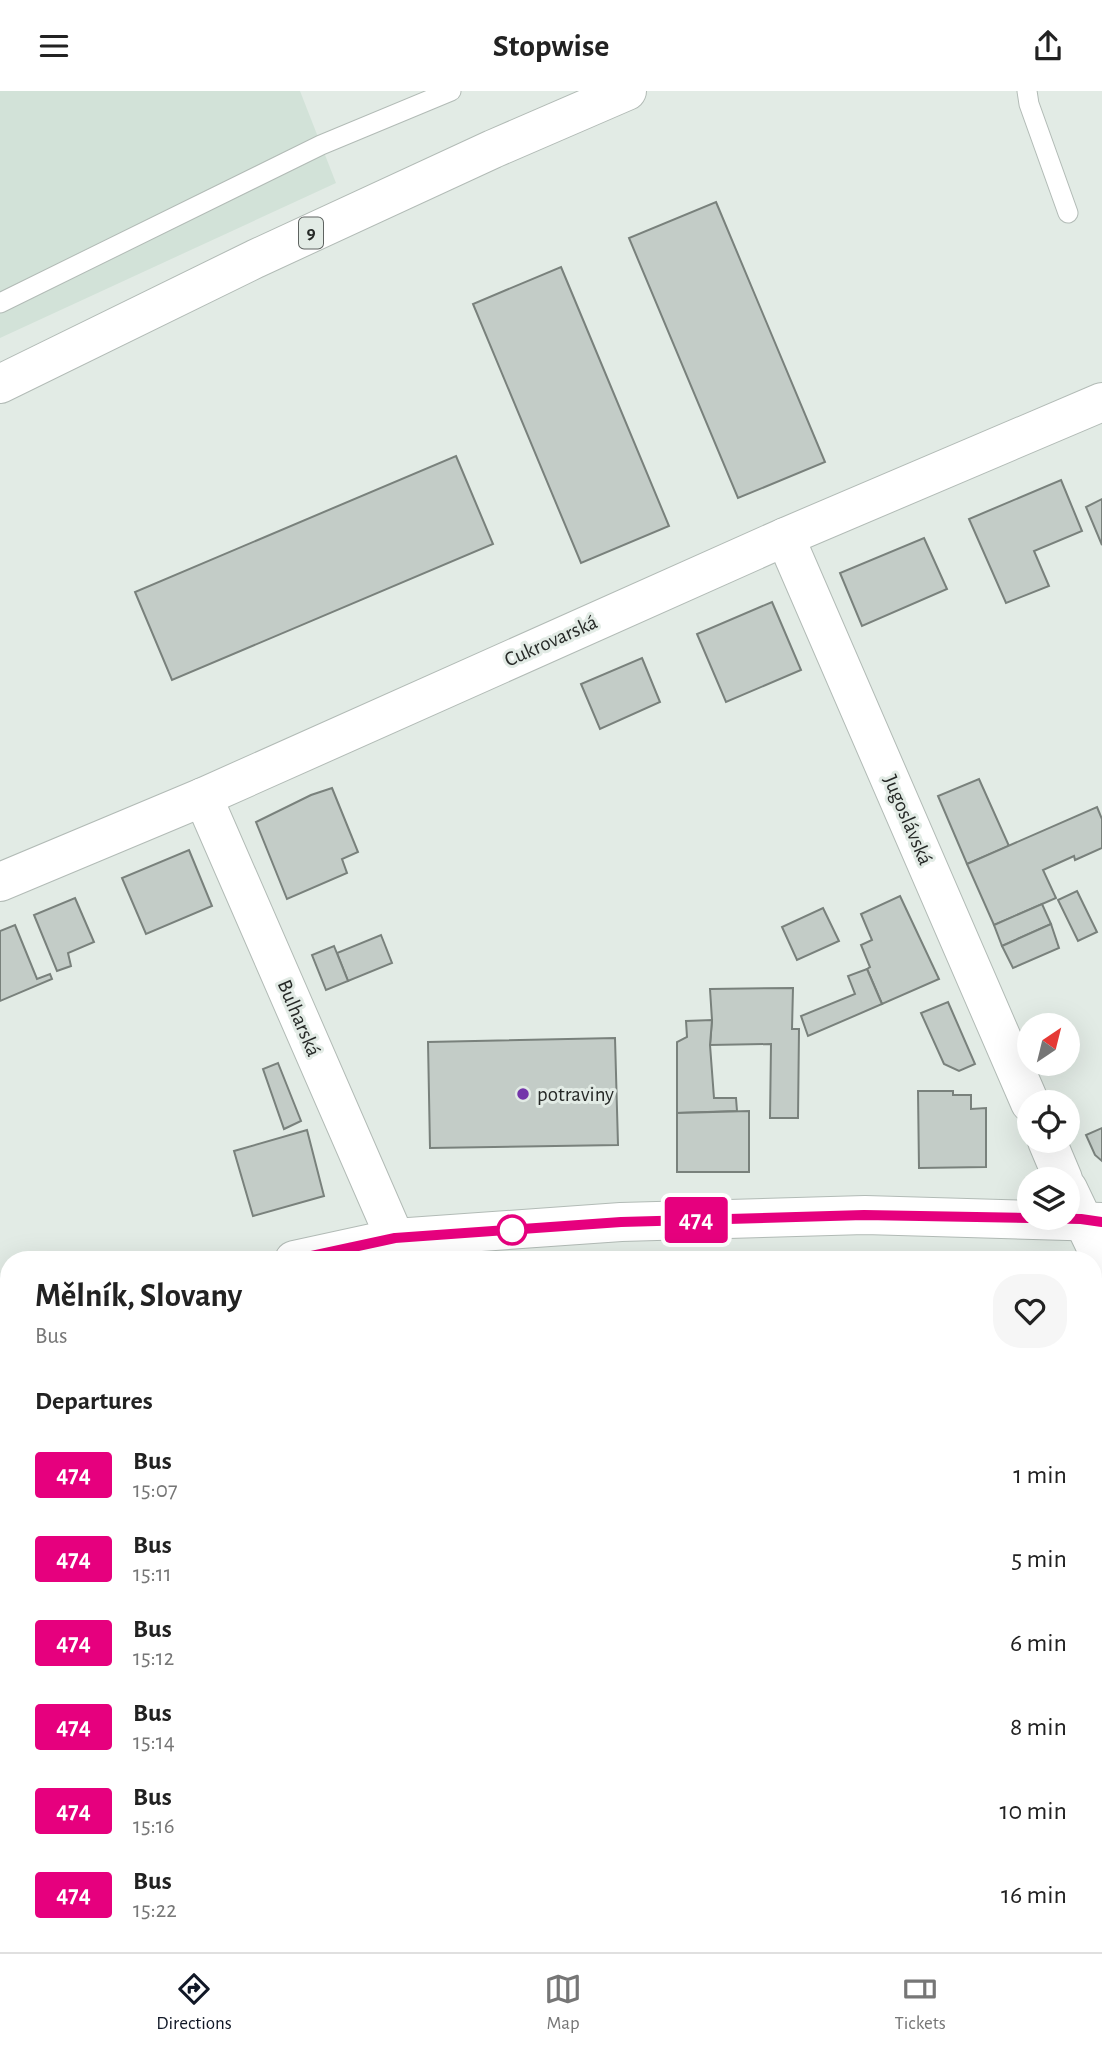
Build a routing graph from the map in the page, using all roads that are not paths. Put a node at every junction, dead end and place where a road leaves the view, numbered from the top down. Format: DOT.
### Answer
graph roads {
  1 [pos="451,91"];
  2 [pos="627,91"];
  3 [pos="1027,91"];
  4 [pos="1068,213"];
  5 [pos="0,303"];
  6 [pos="0,384"];
  7 [pos="1102,402"];
  8 [pos="785,537"];
  9 [pos="203,797"];
  10 [pos="0,882"];
  11 [pos="1024,1090"];
  12 [pos="1083,1210"];
  13 [pos="395,1238"];
  14 [pos="335,1251"];
  15 [pos="1099,1251"];
  1 -- 5 [label="lane"];
  2 -- 6 [label="street, 9"];
  3 -- 4 [label="lane"];
  7 -- 8 [label="street, Cukrovarská"];
  8 -- 9 [label="street, Cukrovarská"];
  8 -- 11 [label="street, Jugoslávská"];
  9 -- 10 [label="street, Cukrovarská"];
  9 -- 13 [label="street, Bulharská"];
  12 -- 13 [label="street"];
  12 -- 15 [label="street"];
  13 -- 14 [label="street"];
}
